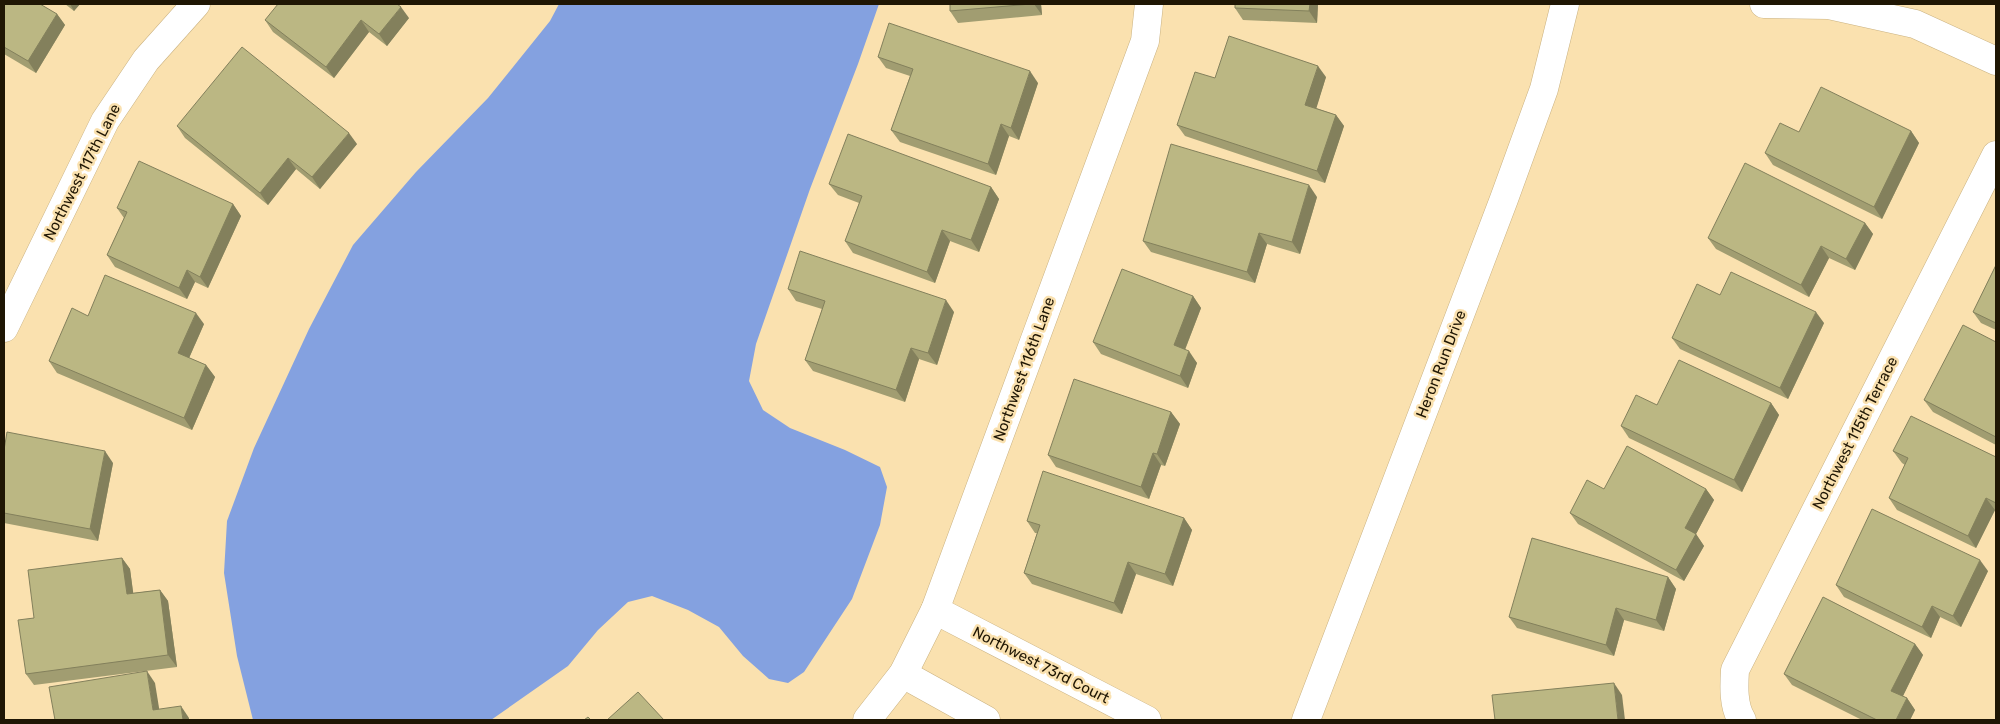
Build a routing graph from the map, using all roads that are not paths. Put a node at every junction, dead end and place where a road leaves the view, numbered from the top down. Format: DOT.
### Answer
graph roads {
  1 [pos="196,4"];
  2 [pos="1149,4"];
  3 [pos="1565,4"];
  4 [pos="1764,4"];
  5 [pos="1996,61"];
  6 [pos="1996,155"];
  7 [pos="4,328"];
  8 [pos="935,610"];
  9 [pos="903,674"];
  10 [pos="1741,718"];
  11 [pos="867,720"];
  12 [pos="986,720"];
  13 [pos="1147,720"];
  14 [pos="1306,720"];
  1 -- 7 [label="street, Northwest 117th Lane"];
  2 -- 8 [label="street, Northwest 116th Lane"];
  3 -- 14 [label="street, Heron Run Drive"];
  4 -- 5 [label="street"];
  6 -- 10 [label="street, Northwest 115th Terrace"];
  8 -- 9 [label="street, Northwest 116th Lane"];
  8 -- 13 [label="street, Northwest 73rd Court"];
  9 -- 11 [label="street, Northwest 116th Lane"];
  9 -- 12 [label="street"];
}
